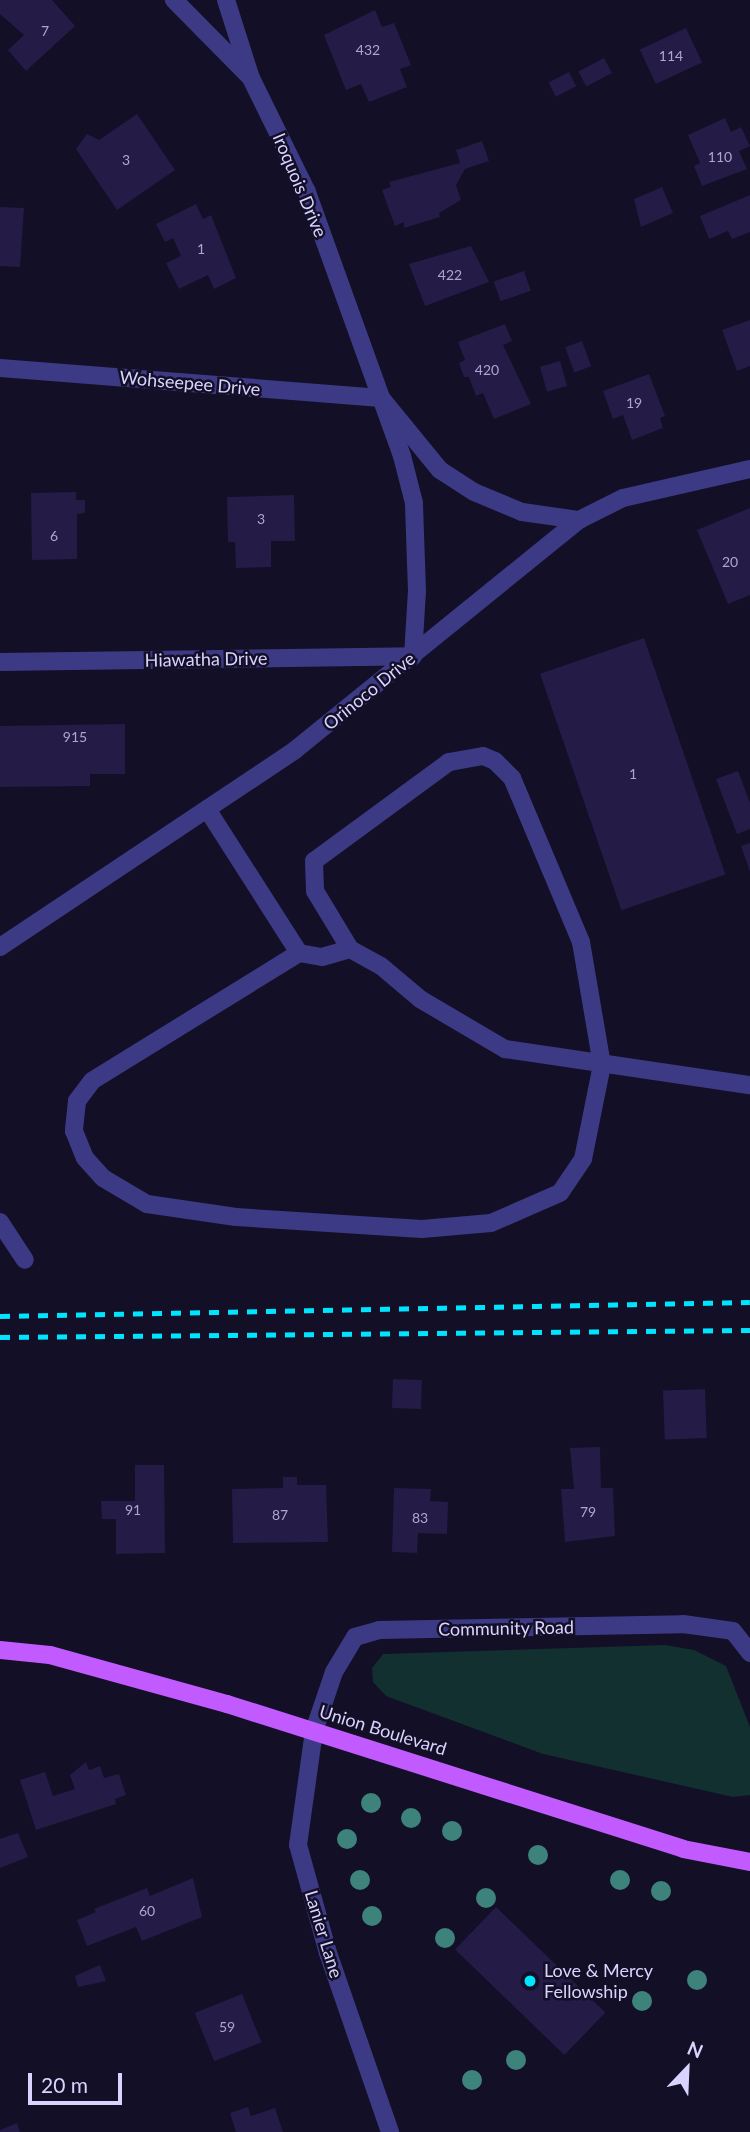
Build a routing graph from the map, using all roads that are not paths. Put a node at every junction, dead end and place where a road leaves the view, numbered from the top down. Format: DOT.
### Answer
graph roads {
  1 [pos="174,0"];
  2 [pos="226,0"];
  3 [pos="251,78"];
  4 [pos="0,368"];
  5 [pos="381,398"];
  6 [pos="750,469"];
  7 [pos="579,520"];
  8 [pos="413,656"];
  9 [pos="0,662"];
  10 [pos="206,809"];
  11 [pos="0,947"];
  12 [pos="349,950"];
  13 [pos="299,953"];
  14 [pos="602,1065"];
  15 [pos="750,1085"];
  16 [pos="0,1222"];
  17 [pos="25,1260"];
  18 [pos="0,1650"];
  19 [pos="750,1653"];
  20 [pos="314,1731"];
  21 [pos="750,1862"];
  22 [pos="390,2132"];
  1 -- 3 [label="street, Iroquois Drive"];
  2 -- 3 [label="street"];
  3 -- 5 [label="street, Iroquois Drive"];
  4 -- 5 [label="street, Wohseepee Drive"];
  5 -- 7 [label="street, Iroquois Drive"];
  5 -- 8 [label="street, Iroquois Drive"];
  6 -- 7 [label="street, Orinoco Drive"];
  7 -- 8 [label="street, Orinoco Drive"];
  8 -- 9 [label="street, Hiawatha Drive"];
  8 -- 10 [label="street, Orinoco Drive"];
  10 -- 11 [label="street, Orinoco Drive"];
  10 -- 13 [label="street"];
  12 -- 13 [label="street"];
  12 -- 14 [label="street"];
  12 -- 14 [label="street"];
  13 -- 14 [label="street"];
  14 -- 15 [label="street"];
  16 -- 17 [label="street"];
  18 -- 20 [label="main road, Union Boulevard"];
  19 -- 20 [label="street, Community Road"];
  20 -- 21 [label="main road, Union Boulevard"];
  20 -- 22 [label="street, Lanier Lane"];
}
